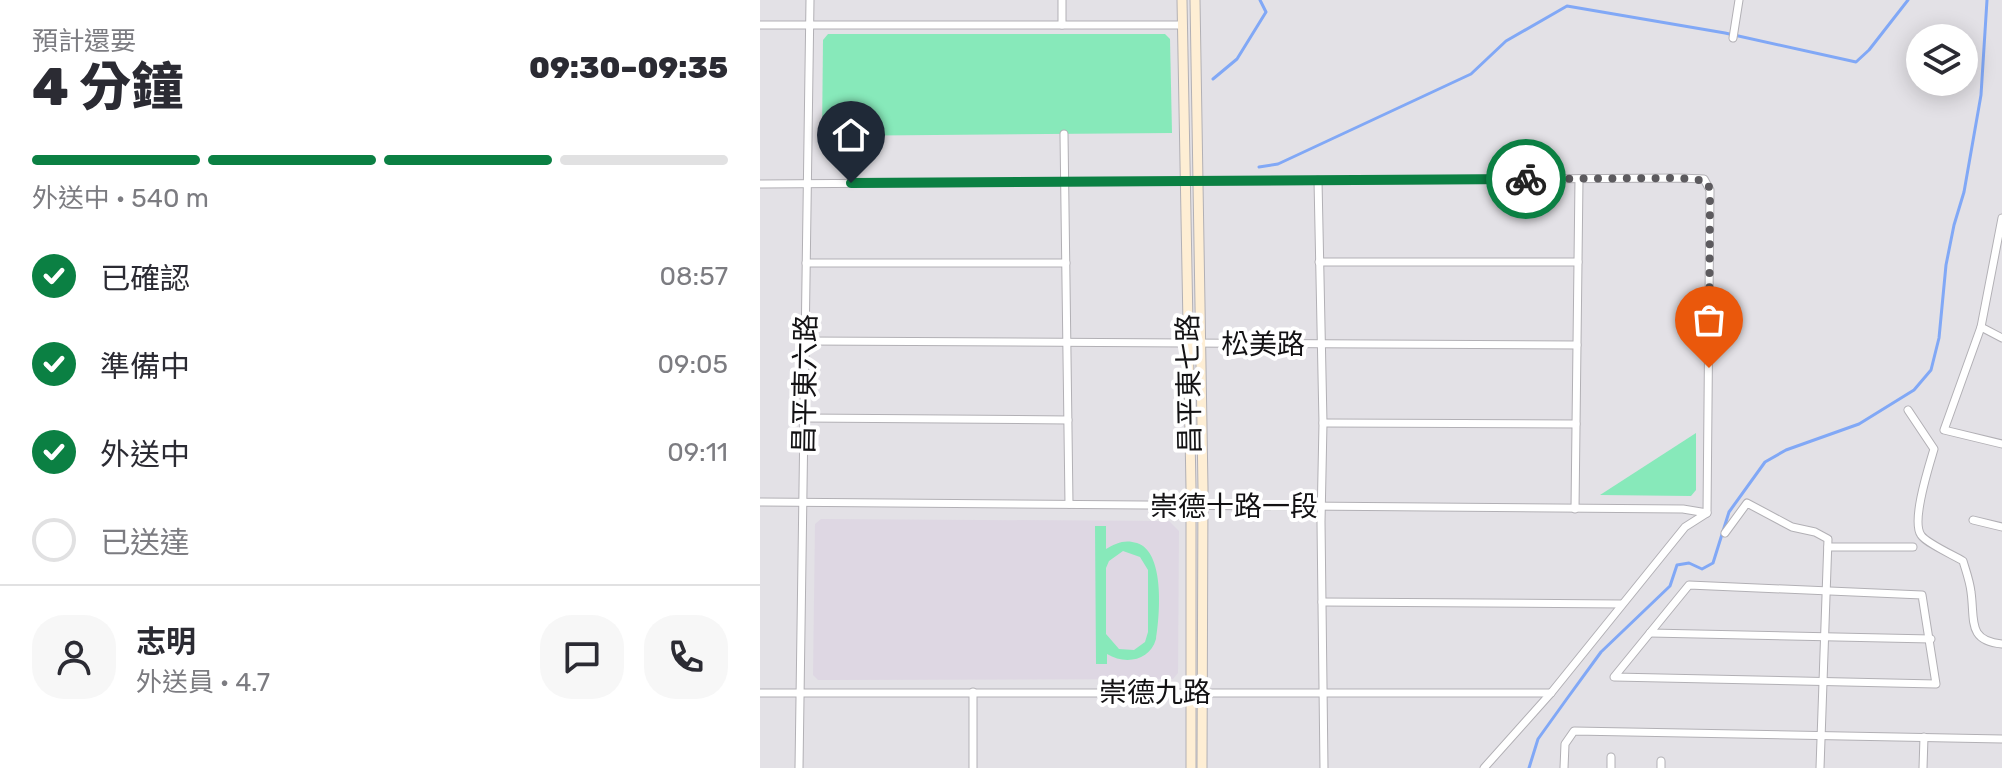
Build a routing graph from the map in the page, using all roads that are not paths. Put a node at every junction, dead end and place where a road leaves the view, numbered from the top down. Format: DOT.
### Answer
graph roads {
  1 [pos="810,0"];
  2 [pos="1062,0"];
  3 [pos="1182,0"];
  4 [pos="1195,0"];
  5 [pos="1739,0"];
  6 [pos="760,25"];
  7 [pos="810,25"];
  8 [pos="1062,25"];
  9 [pos="1182,25"];
  10 [pos="1733,38"];
  11 [pos="1064,134"];
  12 [pos="1579,179"];
  13 [pos="1318,180"];
  14 [pos="1064,182"];
  15 [pos="1184,182"];
  16 [pos="1197,182"];
  17 [pos="808,183"];
  18 [pos="760,184"];
  19 [pos="2002,218"];
  20 [pos="1999,240"];
  21 [pos="1319,262"];
  22 [pos="1578,262"];
  23 [pos="806,263"];
  24 [pos="1066,263"];
  25 [pos="1981,327"];
  26 [pos="2002,338"];
  27 [pos="806,341"];
  28 [pos="1067,343"];
  29 [pos="1194,344"];
  30 [pos="1321,344"];
  31 [pos="1577,345"];
  32 [pos="1908,410"];
  33 [pos="804,418"];
  34 [pos="1068,420"];
  35 [pos="1323,423"];
  36 [pos="1576,424"];
  37 [pos="2002,444"];
  38 [pos="760,502"];
  39 [pos="803,502"];
  40 [pos="1069,504"];
  41 [pos="1196,507"];
  42 [pos="1322,507"];
  43 [pos="1575,509"];
  44 [pos="1707,513"];
  45 [pos="1973,520"];
  46 [pos="2002,527"];
  47 [pos="1725,533"];
  48 [pos="1828,547"];
  49 [pos="1913,547"];
  50 [pos="1827,591"];
  51 [pos="1322,602"];
  52 [pos="1622,604"];
  53 [pos="1650,633"];
  54 [pos="1825,637"];
  55 [pos="1931,639"];
  56 [pos="2002,644"];
  57 [pos="1824,683"];
  58 [pos="973,692"];
  59 [pos="1190,692"];
  60 [pos="1322,692"];
  61 [pos="760,693"];
  62 [pos="800,693"];
  63 [pos="1201,693"];
  64 [pos="1551,693"];
  65 [pos="1822,736"];
  66 [pos="1924,737"];
  67 [pos="2002,739"];
  68 [pos="1611,757"];
  69 [pos="799,768"];
  70 [pos="973,768"];
  71 [pos="1191,768"];
  72 [pos="1202,768"];
  73 [pos="1324,768"];
  74 [pos="1484,768"];
  75 [pos="1564,768"];
  76 [pos="1611,768"];
  77 [pos="1820,768"];
  78 [pos="1923,768"];
  1 -- 7 [label="street, 昌平東六路"];
  2 -- 8 [label="street"];
  3 -- 9 [label="street, 昌平東七路"];
  4 -- 16 [label="street, 昌平東七路"];
  5 -- 10 [label="street"];
  6 -- 7 [label="street"];
  7 -- 8 [label="street"];
  7 -- 17 [label="street, 昌平東六路"];
  8 -- 9 [label="street"];
  9 -- 15 [label="street, 昌平東七路"];
  11 -- 14 [label="street"];
  12 -- 13 [label="street"];
  12 -- 22 [label="street"];
  12 -- 44 [label="street"];
  13 -- 16 [label="street"];
  13 -- 21 [label="street"];
  14 -- 15 [label="street"];
  14 -- 17 [label="street"];
  14 -- 24 [label="street"];
  15 -- 16 [label="street"];
  15 -- 29 [label="street, 昌平東七路"];
  16 -- 29 [label="street, 昌平東七路"];
  17 -- 18 [label="street"];
  17 -- 23 [label="street, 昌平東六路"];
  19 -- 20 [label="street"];
  20 -- 25 [label="street"];
  21 -- 22 [label="street"];
  21 -- 30 [label="street"];
  22 -- 31 [label="street"];
  23 -- 24 [label="street"];
  23 -- 27 [label="street, 昌平東六路"];
  24 -- 28 [label="street"];
  25 -- 26 [label="street"];
  25 -- 37 [label="street"];
  27 -- 28 [label="street, 松美路"];
  27 -- 33 [label="street, 昌平東六路"];
  28 -- 29 [label="street, 松美路"];
  28 -- 34 [label="street"];
  29 -- 30 [label="street, 松美路"];
  29 -- 41 [label="street, 昌平東七路"];
  30 -- 31 [label="street, 松美路"];
  30 -- 35 [label="street"];
  31 -- 36 [label="street"];
  32 -- 56 [label="street"];
  33 -- 34 [label="street"];
  33 -- 39 [label="street, 昌平東六路"];
  34 -- 40 [label="street"];
  35 -- 36 [label="street"];
  35 -- 42 [label="street"];
  36 -- 43 [label="street"];
  38 -- 39 [label="street, 崇德十路一段"];
  39 -- 40 [label="street, 崇德十路一段"];
  39 -- 62 [label="street, 昌平東六路"];
  40 -- 41 [label="street, 崇德十路一段"];
  41 -- 42 [label="street, 崇德十路一段"];
  41 -- 59 [label="street, 昌平東七路"];
  41 -- 63 [label="street, 昌平東七路"];
  42 -- 43 [label="street, 崇德十路一段"];
  42 -- 51 [label="street"];
  43 -- 44 [label="street, 崇德十路一段"];
  44 -- 52 [label="street"];
  45 -- 46 [label="street"];
  47 -- 48 [label="street"];
  48 -- 49 [label="street"];
  48 -- 50 [label="street"];
  50 -- 53 [label="street"];
  50 -- 54 [label="street"];
  50 -- 55 [label="street"];
  51 -- 52 [label="street"];
  51 -- 60 [label="street"];
  52 -- 64 [label="street"];
  53 -- 54 [label="street"];
  53 -- 57 [label="street"];
  54 -- 55 [label="street"];
  54 -- 57 [label="street"];
  55 -- 57 [label="street"];
  57 -- 65 [label="street"];
  58 -- 59 [label="street, 崇德九路"];
  58 -- 62 [label="street, 崇德九路"];
  58 -- 70 [label="street"];
  59 -- 63 [label="street, 崇德九路"];
  59 -- 71 [label="street, 昌平東七路"];
  60 -- 63 [label="street, 崇德九路"];
  60 -- 64 [label="street, 崇德九路"];
  60 -- 73 [label="street"];
  61 -- 62 [label="street, 崇德九路"];
  62 -- 69 [label="street, 昌平東六路"];
  63 -- 72 [label="street, 昌平東七路"];
  64 -- 74 [label="street"];
  65 -- 66 [label="street"];
  65 -- 75 [label="street"];
  65 -- 77 [label="street"];
  66 -- 67 [label="street"];
  66 -- 78 [label="street"];
  68 -- 76 [label="street"];
}
